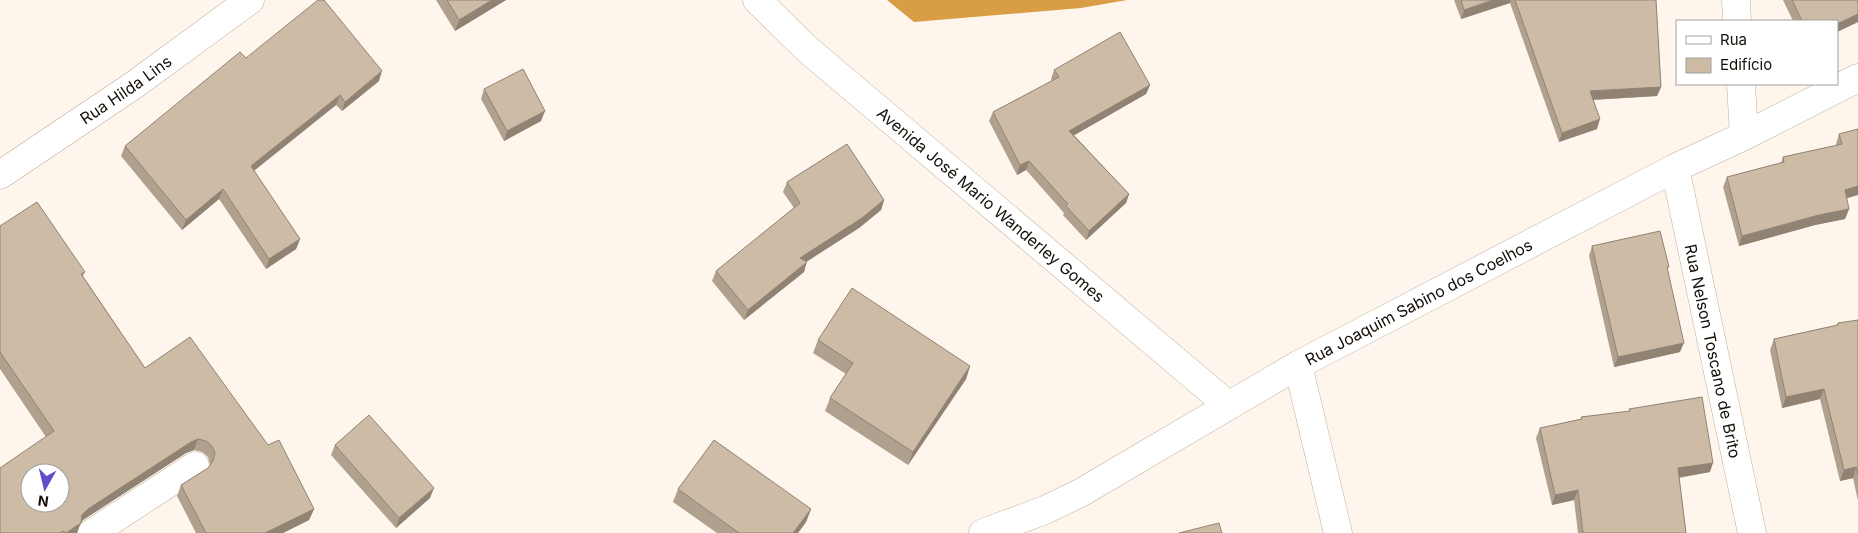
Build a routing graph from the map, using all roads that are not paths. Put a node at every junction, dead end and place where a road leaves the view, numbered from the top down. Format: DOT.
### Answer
graph roads {
  1 [pos="250,0"];
  2 [pos="757,0"];
  3 [pos="1736,0"];
  4 [pos="1737,20"];
  5 [pos="1858,78"];
  6 [pos="1741,85"];
  7 [pos="1744,136"];
  8 [pos="1675,168"];
  9 [pos="0,175"];
  10 [pos="1298,365"];
  11 [pos="1228,405"];
  12 [pos="195,466"];
  13 [pos="92,533"];
  14 [pos="983,533"];
  15 [pos="1338,533"];
  16 [pos="1752,533"];
  1 -- 9 [label="street, Rua Hilda Lins"];
  2 -- 11 [label="street, Avenida José Mario Wanderley Gomes"];
  3 -- 4 [label="street"];
  5 -- 7 [label="street, Rua Joaquim Sabino dos Coelhos"];
  6 -- 7 [label="street"];
  7 -- 8 [label="street, Rua Joaquim Sabino dos Coelhos"];
  8 -- 10 [label="street, Rua Joaquim Sabino dos Coelhos"];
  8 -- 16 [label="street, Rua Nelson Toscano de Brito"];
  10 -- 11 [label="street, Rua Joaquim Sabino dos Coelhos"];
  10 -- 15 [label="street"];
  11 -- 14 [label="street, Rua Joaquim Sabino dos Coelhos"];
  12 -- 13 [label="street"];
}
